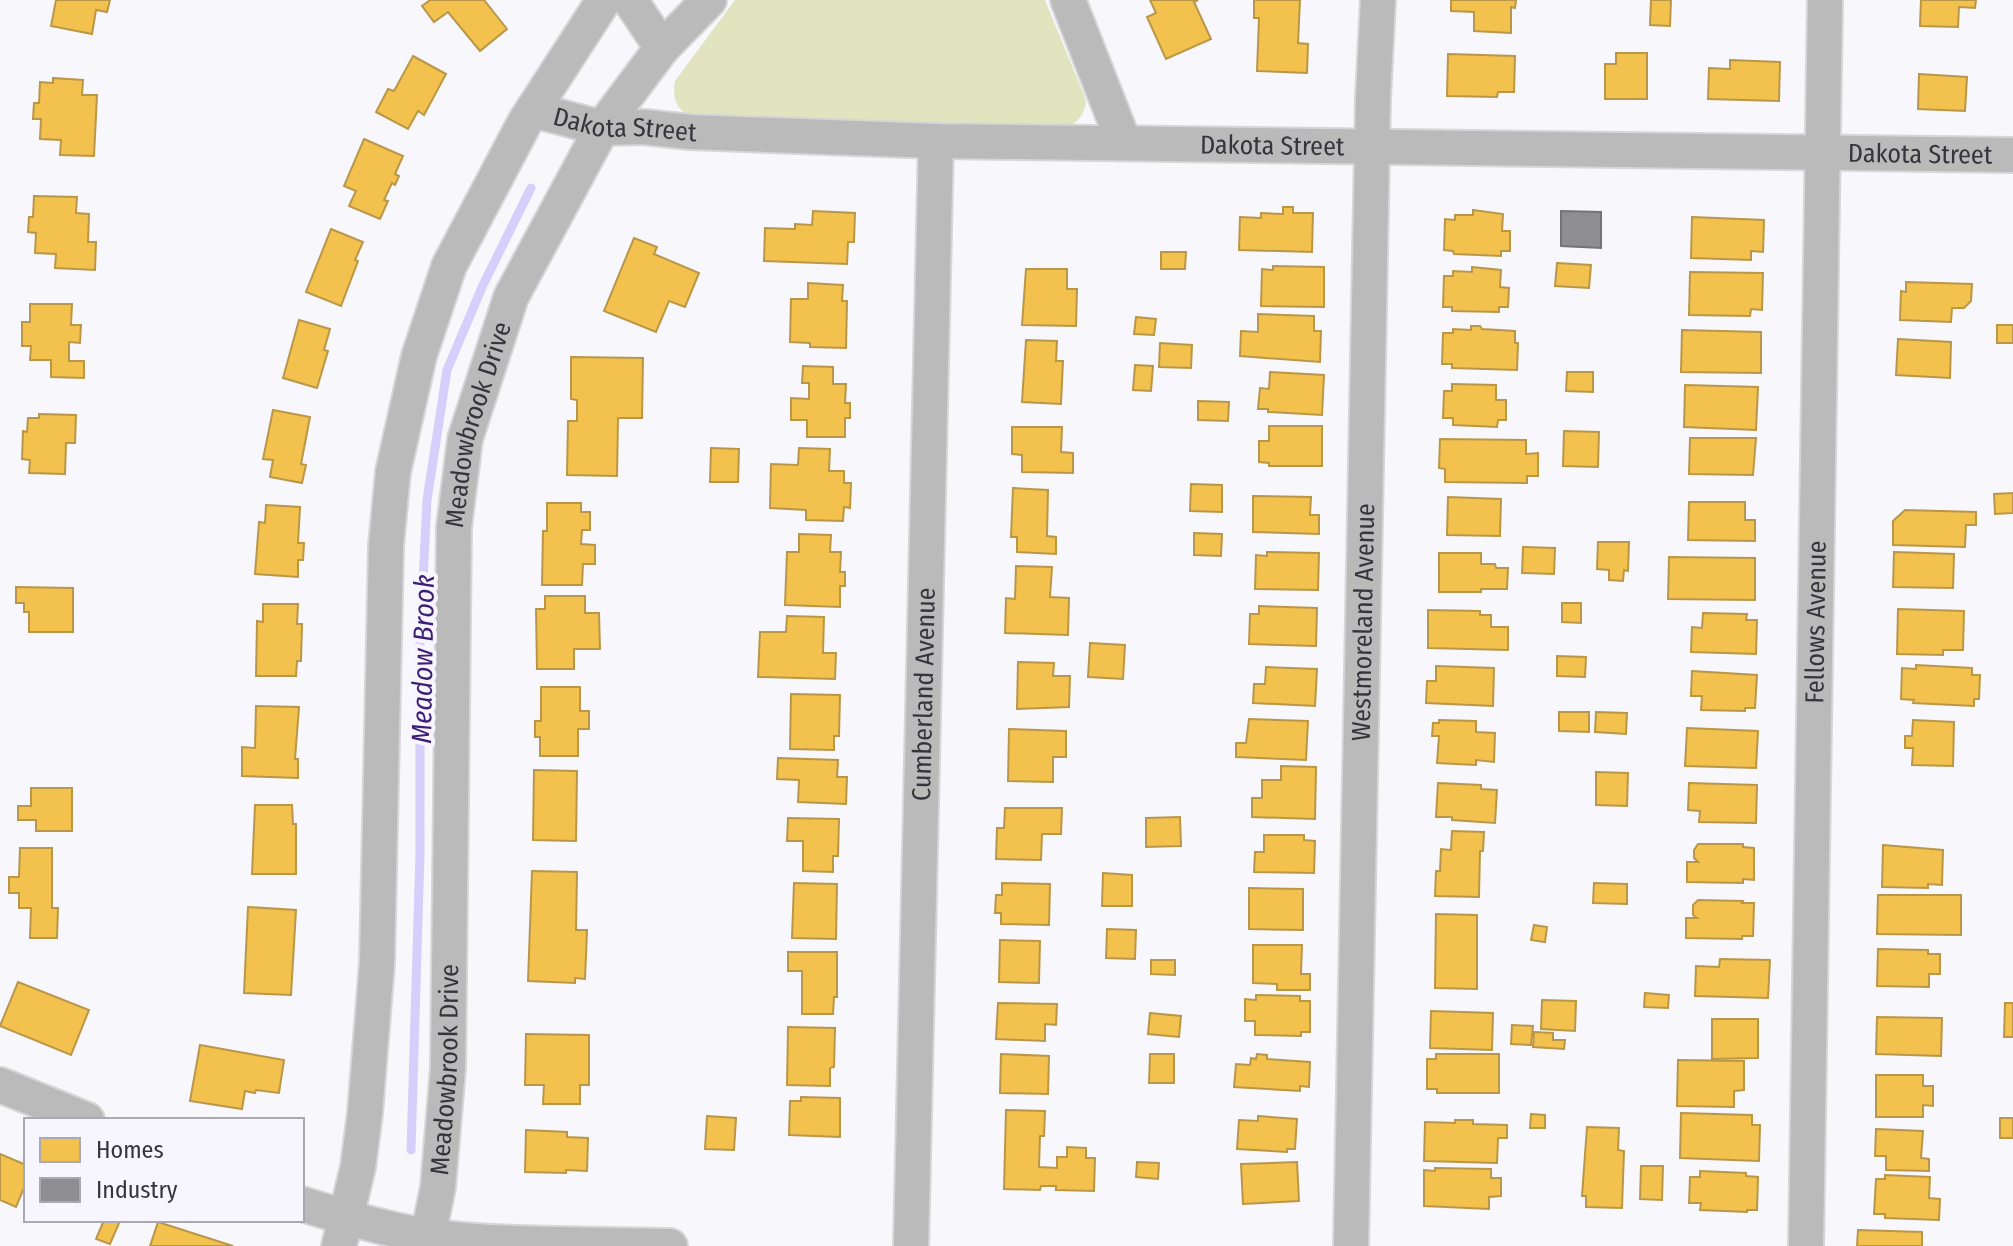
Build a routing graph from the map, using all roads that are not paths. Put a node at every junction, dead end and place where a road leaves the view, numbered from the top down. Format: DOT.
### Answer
graph roads {
  1 [pos="604,0"];
  2 [pos="630,0"];
  3 [pos="709,0"];
  4 [pos="1068,0"];
  5 [pos="1378,0"];
  6 [pos="1825,0"];
  7 [pos="674,25"];
  8 [pos="533,110"];
  9 [pos="602,128"];
  10 [pos="936,141"];
  11 [pos="1124,143"];
  12 [pos="1373,148"];
  13 [pos="1823,151"];
  14 [pos="2013,155"];
  15 [pos="0,1085"];
  16 [pos="82,1118"];
  17 [pos="304,1205"];
  18 [pos="342,1232"];
  19 [pos="428,1241"];
  20 [pos="670,1246"];
  21 [pos="911,1246"];
  22 [pos="1351,1246"];
  23 [pos="1806,1246"];
  1 -- 8 [label="street"];
  2 -- 7 [label="street"];
  3 -- 7 [label="street, Meadowbrook Drive"];
  4 -- 11 [label="street"];
  5 -- 12 [label="street, Westmoreland Avenue"];
  6 -- 13 [label="street, Fellows Avenue"];
  7 -- 9 [label="street, Meadowbrook Drive"];
  8 -- 9 [label="street, Dakota Street"];
  8 -- 18 [label="street"];
  9 -- 10 [label="street, Dakota Street"];
  9 -- 19 [label="street, Meadowbrook Drive"];
  10 -- 11 [label="street, Dakota Street"];
  10 -- 21 [label="street, Cumberland Avenue"];
  11 -- 12 [label="street, Dakota Street"];
  12 -- 13 [label="street, Dakota Street"];
  12 -- 22 [label="street, Westmoreland Avenue"];
  13 -- 14 [label="street, Dakota Street"];
  13 -- 23 [label="street, Fellows Avenue"];
  15 -- 16 [label="street"];
  17 -- 18 [label="street"];
  18 -- 19 [label="street"];
  19 -- 20 [label="street"];
}
